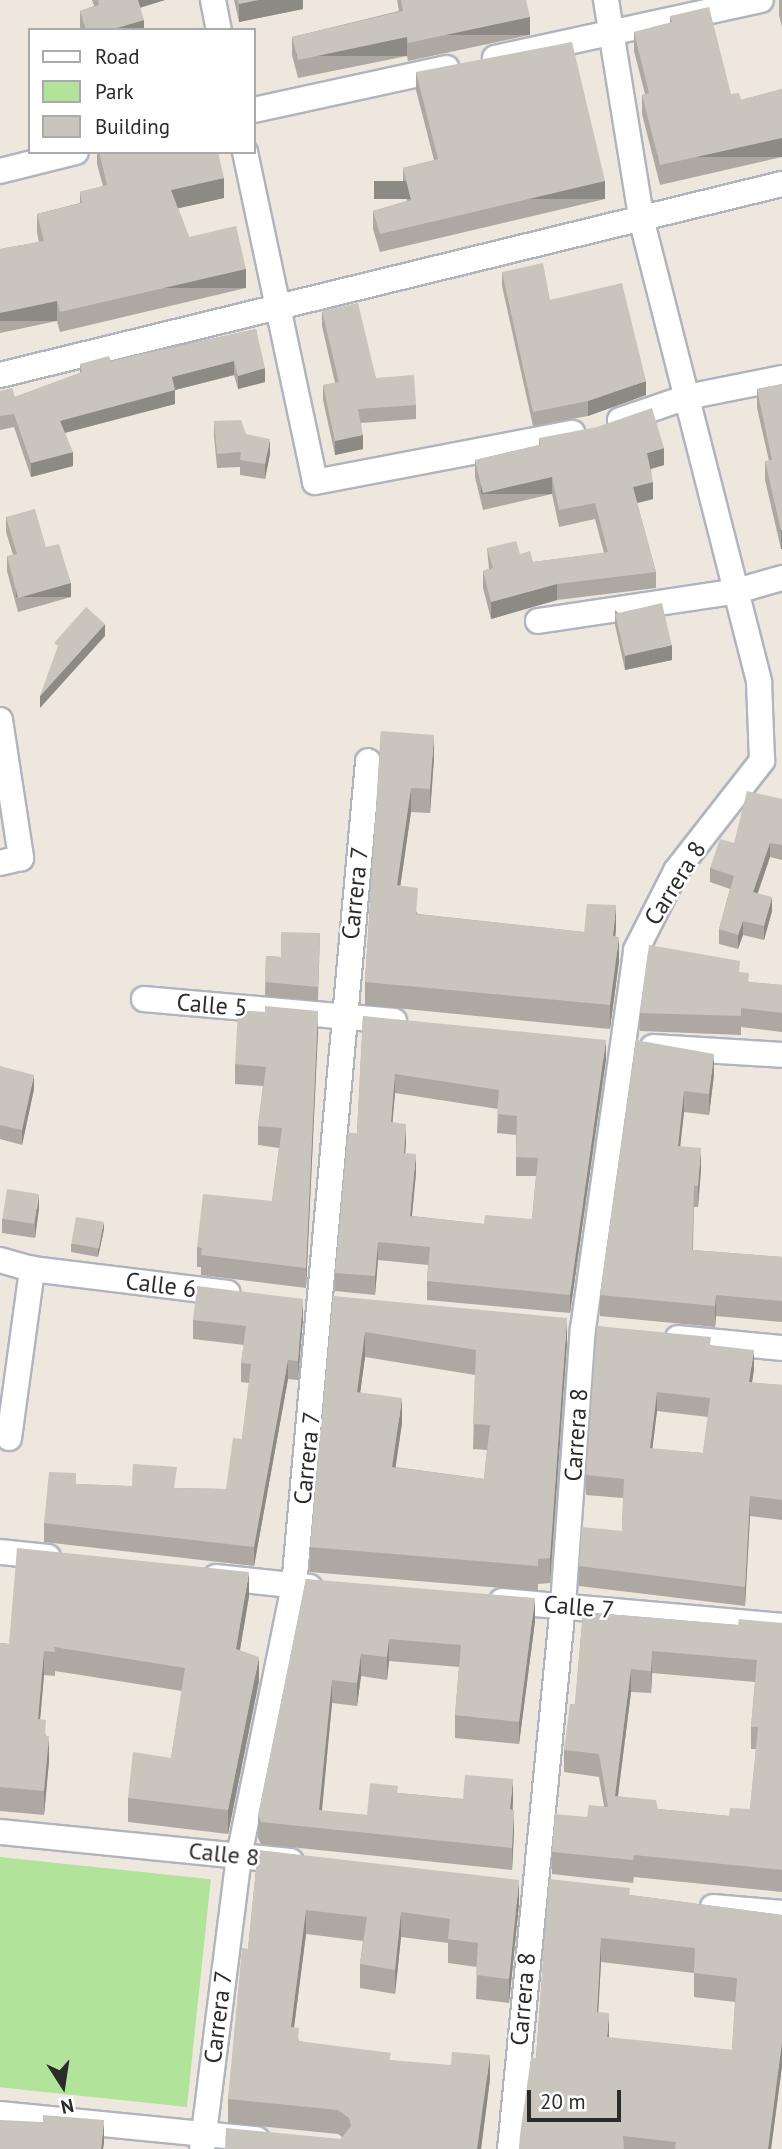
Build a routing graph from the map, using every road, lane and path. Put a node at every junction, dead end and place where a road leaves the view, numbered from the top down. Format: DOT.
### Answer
graph roads {
  1 [pos="212,0"];
  2 [pos="606,0"];
  3 [pos="761,0"];
  4 [pos="219,28"];
  5 [pos="614,32"];
  6 [pos="256,110"];
  7 [pos="68,154"];
  8 [pos="245,154"];
  9 [pos="0,171"];
  10 [pos="782,184"];
  11 [pos="642,222"];
  12 [pos="278,306"];
  13 [pos="0,375"];
  14 [pos="782,378"];
  15 [pos="687,397"];
  16 [pos="782,578"];
  17 [pos="733,592"];
  18 [pos="538,621"];
  19 [pos="0,720"];
  20 [pos="772,759"];
  21 [pos="368,761"];
  22 [pos="0,863"];
  23 [pos="144,999"];
  24 [pos="343,1016"];
  25 [pos="412,1023"];
  26 [pos="592,1042"];
  27 [pos="619,1045"];
  28 [pos="782,1055"];
  29 [pos="0,1260"];
  30 [pos="32,1269"];
  31 [pos="253,1296"];
  32 [pos="295,1301"];
  33 [pos="322,1305"];
  34 [pos="350,1307"];
  35 [pos="556,1326"];
  36 [pos="583,1329"];
  37 [pos="610,1332"];
  38 [pos="650,1335"];
  39 [pos="782,1348"];
  40 [pos="9,1438"];
  41 [pos="0,1553"];
  42 [pos="67,1559"];
  43 [pos="187,1573"];
  44 [pos="294,1586"];
  45 [pos="334,1589"];
  46 [pos="482,1600"];
  47 [pos="563,1605"];
  48 [pos="782,1626"];
  49 [pos="0,1832"];
  50 [pos="239,1856"];
  51 [pos="319,1865"];
  52 [pos="506,1886"];
  53 [pos="533,1889"];
  54 [pos="560,1892"];
  55 [pos="685,1904"];
  56 [pos="782,1913"];
  57 [pos="0,2114"];
  58 [pos="203,2141"];
  59 [pos="283,2142"];
  60 [pos="510,2149"];
  1 -- 4 [label="street"];
  2 -- 5 [label="street"];
  3 -- 5 [label="street"];
  5 -- 6 [label="street"];
  5 -- 11 [label="street"];
  7 -- 9 [label="street"];
  8 -- 12 [label="street"];
  10 -- 11 [label="street"];
  11 -- 12 [label="street"];
  11 -- 15 [label="street"];
  12 -- 13 [label="street"];
  12 -- 15 [label="street"];
  14 -- 15 [label="street"];
  15 -- 17 [label="street"];
  16 -- 17 [label="street"];
  17 -- 18 [label="street"];
  17 -- 20 [label="street"];
  19 -- 22 [label="street"];
  20 -- 27 [label="street, Carrera 8"];
  21 -- 24 [label="street, Carrera 7"];
  23 -- 24 [label="street, Calle 5"];
  24 -- 25 [label="street, Calle 5"];
  24 -- 33 [label="street, Carrera 7"];
  26 -- 27 [label="street"];
  27 -- 28 [label="street"];
  27 -- 36 [label="street, Carrera 8"];
  29 -- 30 [label="street, Calle 6"];
  30 -- 31 [label="street, Calle 6"];
  30 -- 40 [label="street"];
  32 -- 33 [label="street"];
  33 -- 34 [label="street"];
  33 -- 44 [label="street, Carrera 7"];
  35 -- 36 [label="street"];
  36 -- 37 [label="street"];
  36 -- 47 [label="street, Carrera 8"];
  38 -- 39 [label="street"];
  41 -- 42 [label="street"];
  43 -- 44 [label="street"];
  44 -- 45 [label="street"];
  44 -- 50 [label="street, Carrera 7"];
  46 -- 47 [label="street, Calle 7"];
  47 -- 48 [label="street, Calle 7"];
  47 -- 53 [label="street, Carrera 8"];
  49 -- 50 [label="street, Calle 8"];
  50 -- 51 [label="street, Calle 8"];
  50 -- 58 [label="street, Carrera 7"];
  52 -- 53 [label="street"];
  53 -- 54 [label="street"];
  53 -- 60 [label="street, Carrera 8"];
  55 -- 56 [label="street"];
  57 -- 58 [label="street"];
  58 -- 59 [label="street"];
}
